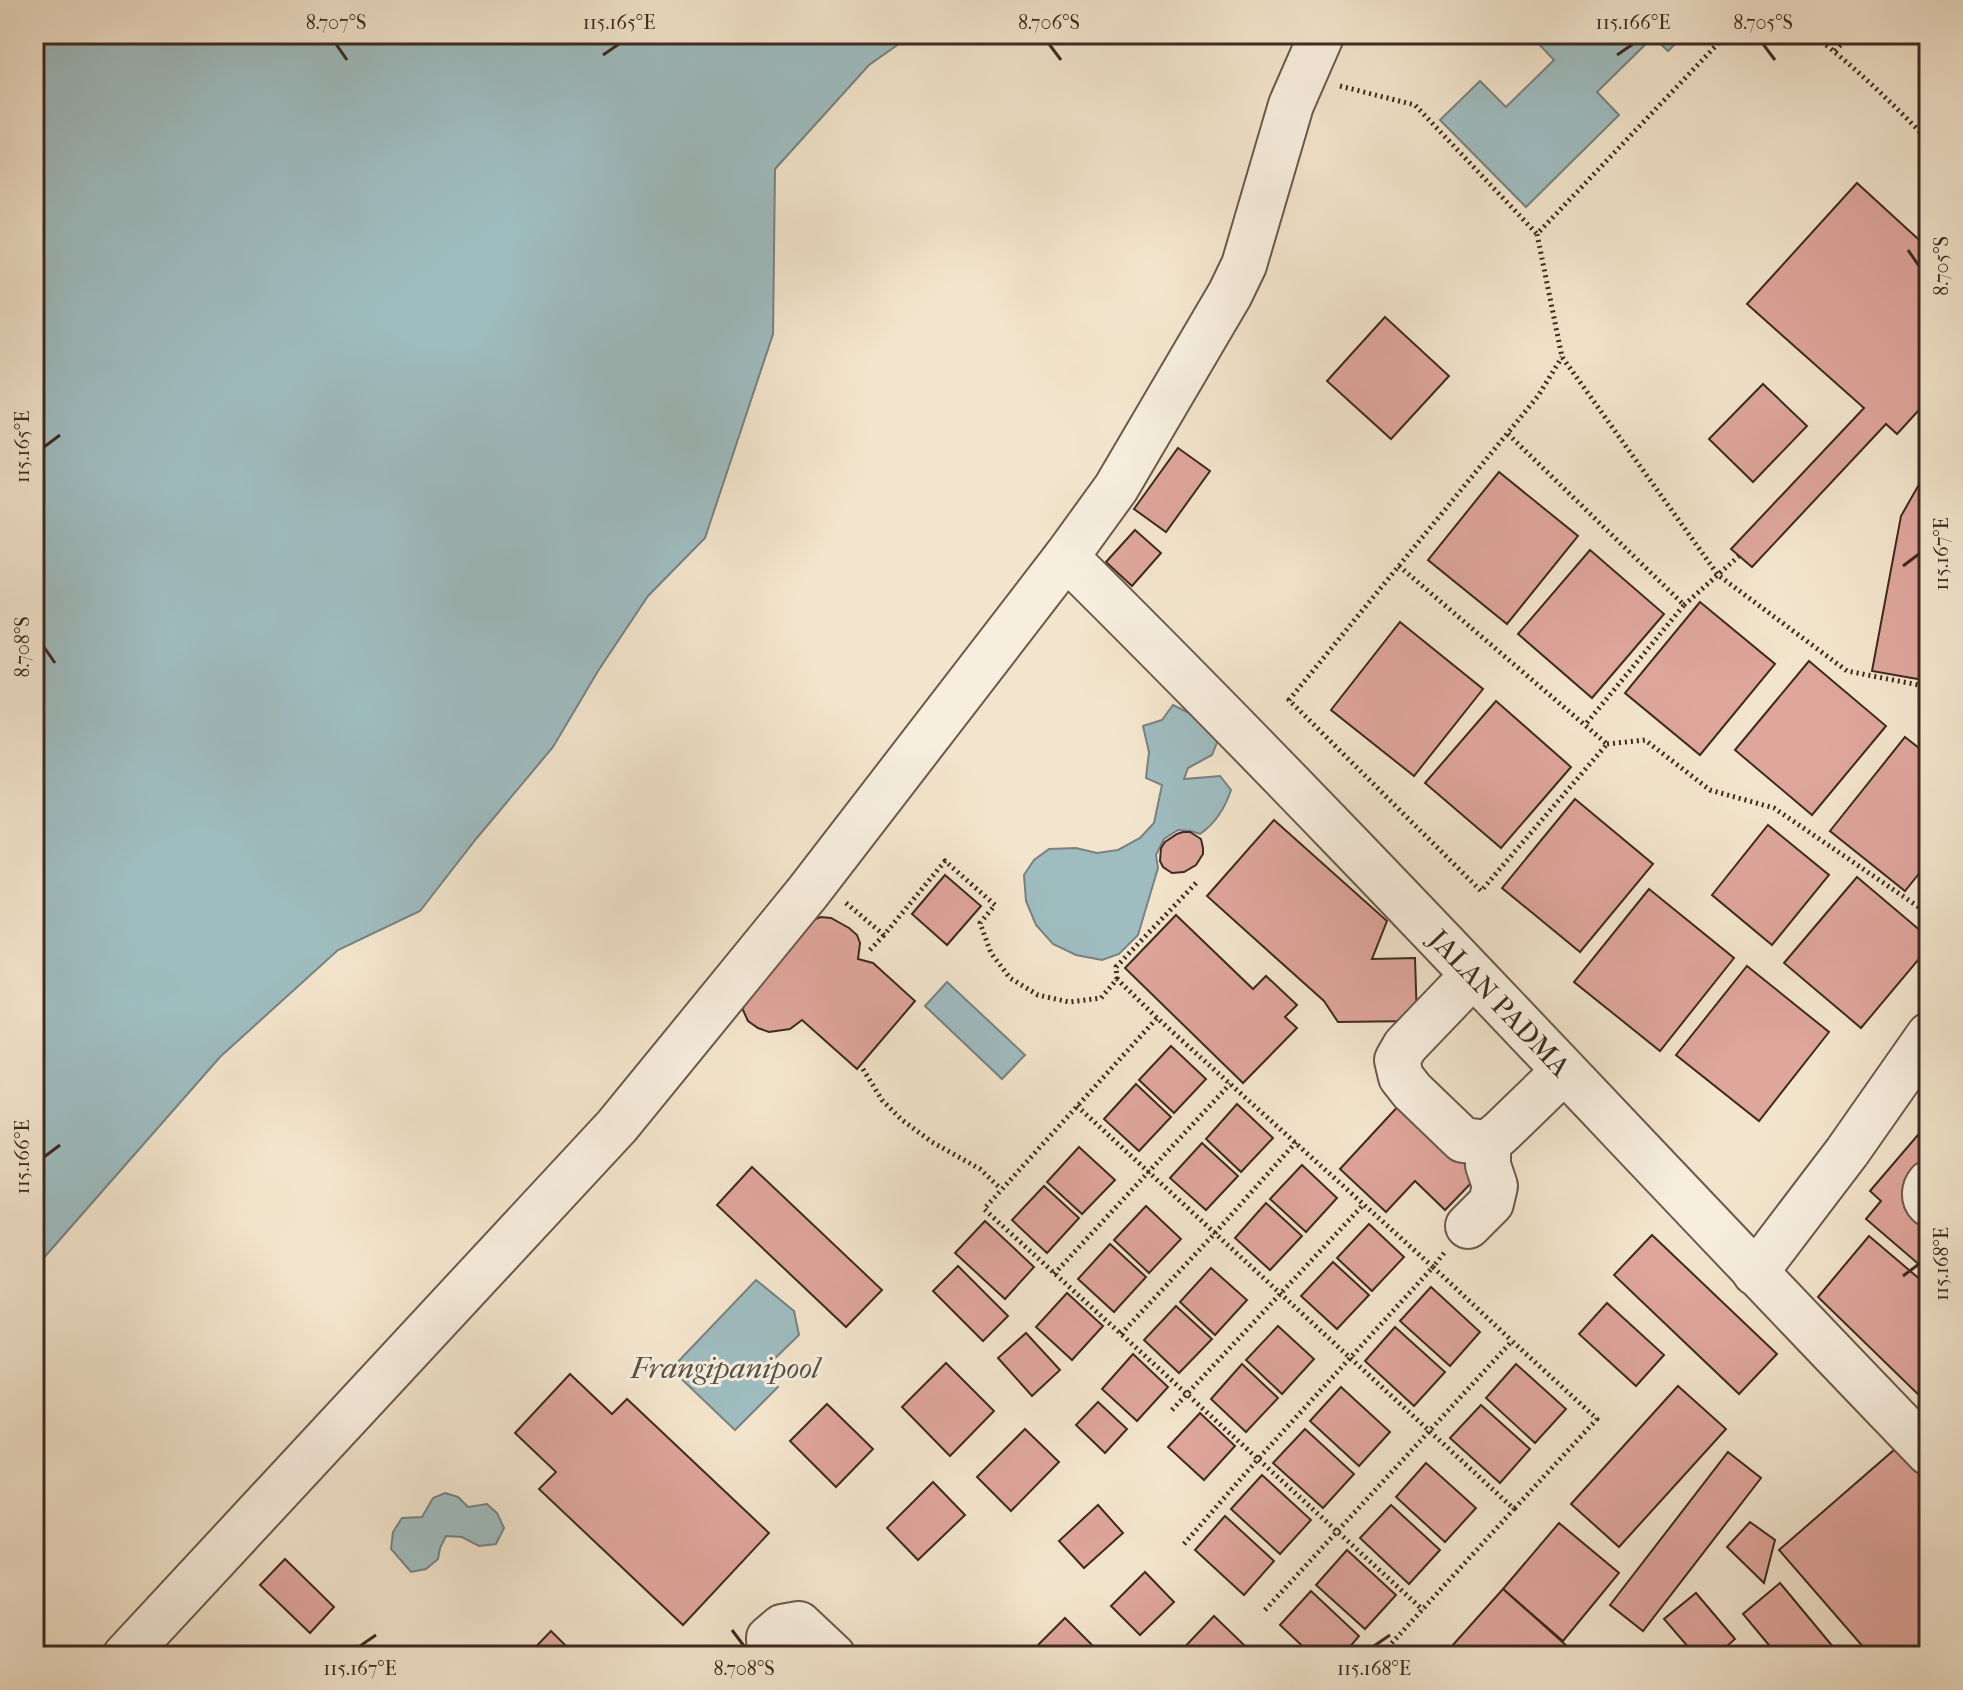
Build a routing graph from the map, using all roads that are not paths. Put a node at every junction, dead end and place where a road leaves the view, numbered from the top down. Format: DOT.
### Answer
graph roads {
  1 [pos="1322,34"];
  2 [pos="1066,557"];
  3 [pos="1473,975"];
  4 [pos="1929,1035"];
  5 [pos="1564,1071"];
  6 [pos="1488,1143"];
  7 [pos="1929,1183"];
  8 [pos="1929,1204"];
  9 [pos="1468,1226"];
  10 [pos="1755,1273"];
  11 [pos="1929,1453"];
  12 [pos="125,1656"];
  13 [pos="770,1656"];
  14 [pos="833,1656"];
  1 -- 2 [label="street"];
  2 -- 3 [label="street, JALAN PADMA"];
  2 -- 12 [label="street"];
  3 -- 5 [label="street, JALAN PADMA"];
  3 -- 6 [label="street"];
  4 -- 10 [label="street"];
  5 -- 6 [label="street"];
  5 -- 10 [label="street, JALAN PADMA"];
  6 -- 9 [label="street"];
  7 -- 8 [label="street"];
  10 -- 11 [label="street, JALAN PADMA"];
  13 -- 14 [label="street"];
}
